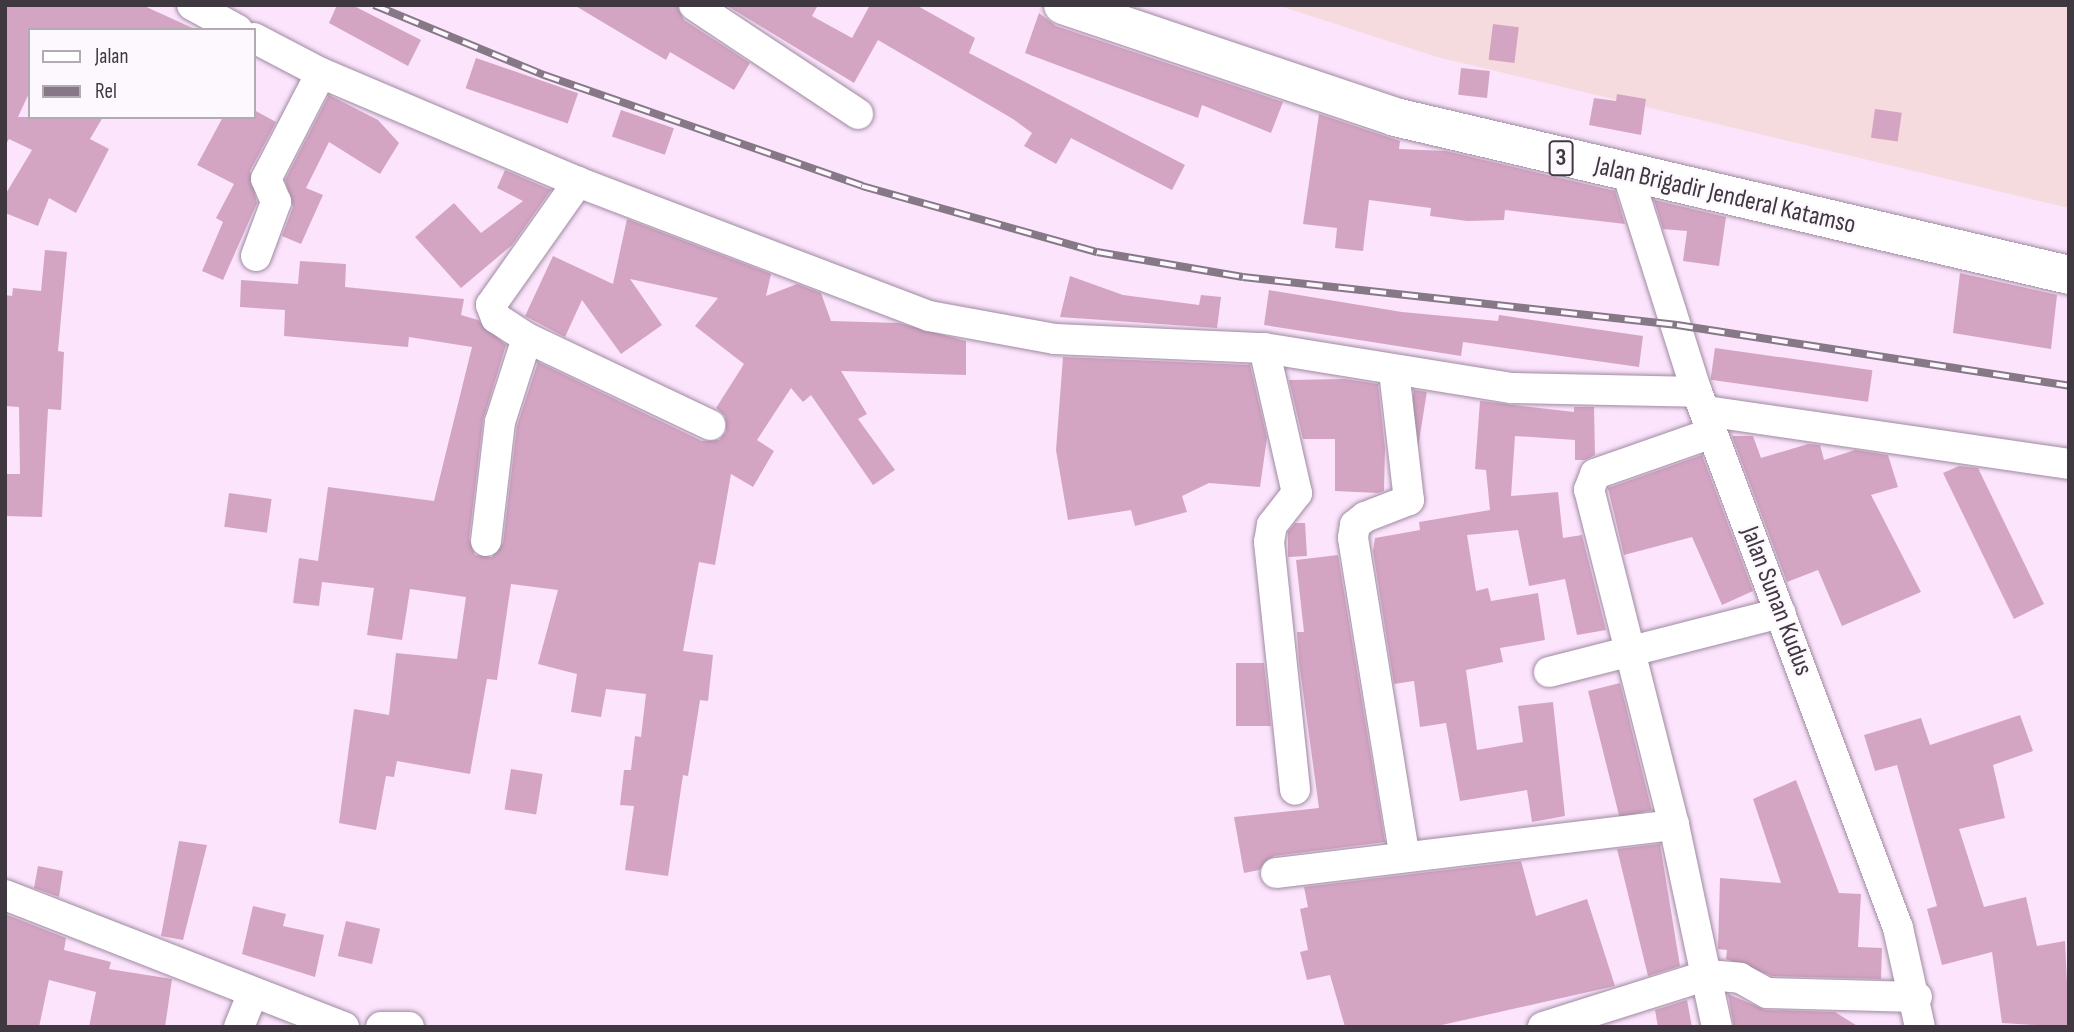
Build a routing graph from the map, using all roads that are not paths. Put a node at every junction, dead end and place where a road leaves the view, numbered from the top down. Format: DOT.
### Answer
graph roads {
  1 [pos="192,5"];
  2 [pos="694,5"];
  3 [pos="1063,5"];
  4 [pos="234,28"];
  5 [pos="256,39"];
  6 [pos="321,73"];
  7 [pos="858,114"];
  8 [pos="1628,175"];
  9 [pos="578,182"];
  10 [pos="256,256"];
  11 [pos="2069,275"];
  12 [pos="527,338"];
  13 [pos="1264,348"];
  14 [pos="1394,371"];
  15 [pos="1705,412"];
  16 [pos="710,425"];
  17 [pos="2069,464"];
  18 [pos="486,541"];
  19 [pos="1781,613"];
  20 [pos="1633,651"];
  21 [pos="1549,672"];
  22 [pos="1295,790"];
  23 [pos="1674,825"];
  24 [pos="1404,853"];
  25 [pos="1276,873"];
  26 [pos="5,895"];
  27 [pos="1708,975"];
  28 [pos="252,995"];
  29 [pos="1917,997"];
  30 [pos="239,1027"];
  31 [pos="344,1027"];
  32 [pos="381,1027"];
  33 [pos="409,1027"];
  34 [pos="1543,1027"];
  35 [pos="1717,1027"];
  36 [pos="1920,1027"];
  1 -- 4 [label="street"];
  2 -- 7 [label="street"];
  3 -- 8 [label="highway, Jalan Brigadir Jenderal Katamso / 3"];
  5 -- 6 [label="street"];
  6 -- 9 [label="street"];
  6 -- 10 [label="street"];
  8 -- 11 [label="highway, Jalan Brigadir Jenderal Katamso / 3"];
  8 -- 15 [label="street, Jalan Sunan Kudus"];
  9 -- 12 [label="street"];
  9 -- 13 [label="street"];
  12 -- 16 [label="street"];
  12 -- 18 [label="street"];
  13 -- 14 [label="street"];
  13 -- 22 [label="street"];
  14 -- 15 [label="street"];
  14 -- 24 [label="street"];
  15 -- 17 [label="street"];
  15 -- 19 [label="street, Jalan Sunan Kudus"];
  15 -- 20 [label="street"];
  19 -- 20 [label="street"];
  19 -- 29 [label="street, Jalan Sunan Kudus"];
  20 -- 21 [label="street"];
  20 -- 23 [label="street"];
  23 -- 24 [label="street"];
  23 -- 27 [label="street"];
  24 -- 25 [label="street"];
  26 -- 28 [label="street"];
  27 -- 29 [label="street"];
  27 -- 34 [label="street"];
  27 -- 35 [label="street"];
  28 -- 30 [label="street"];
  28 -- 31 [label="street"];
  29 -- 36 [label="street, Jalan Sunan Kudus"];
  32 -- 33 [label="street"];
}
